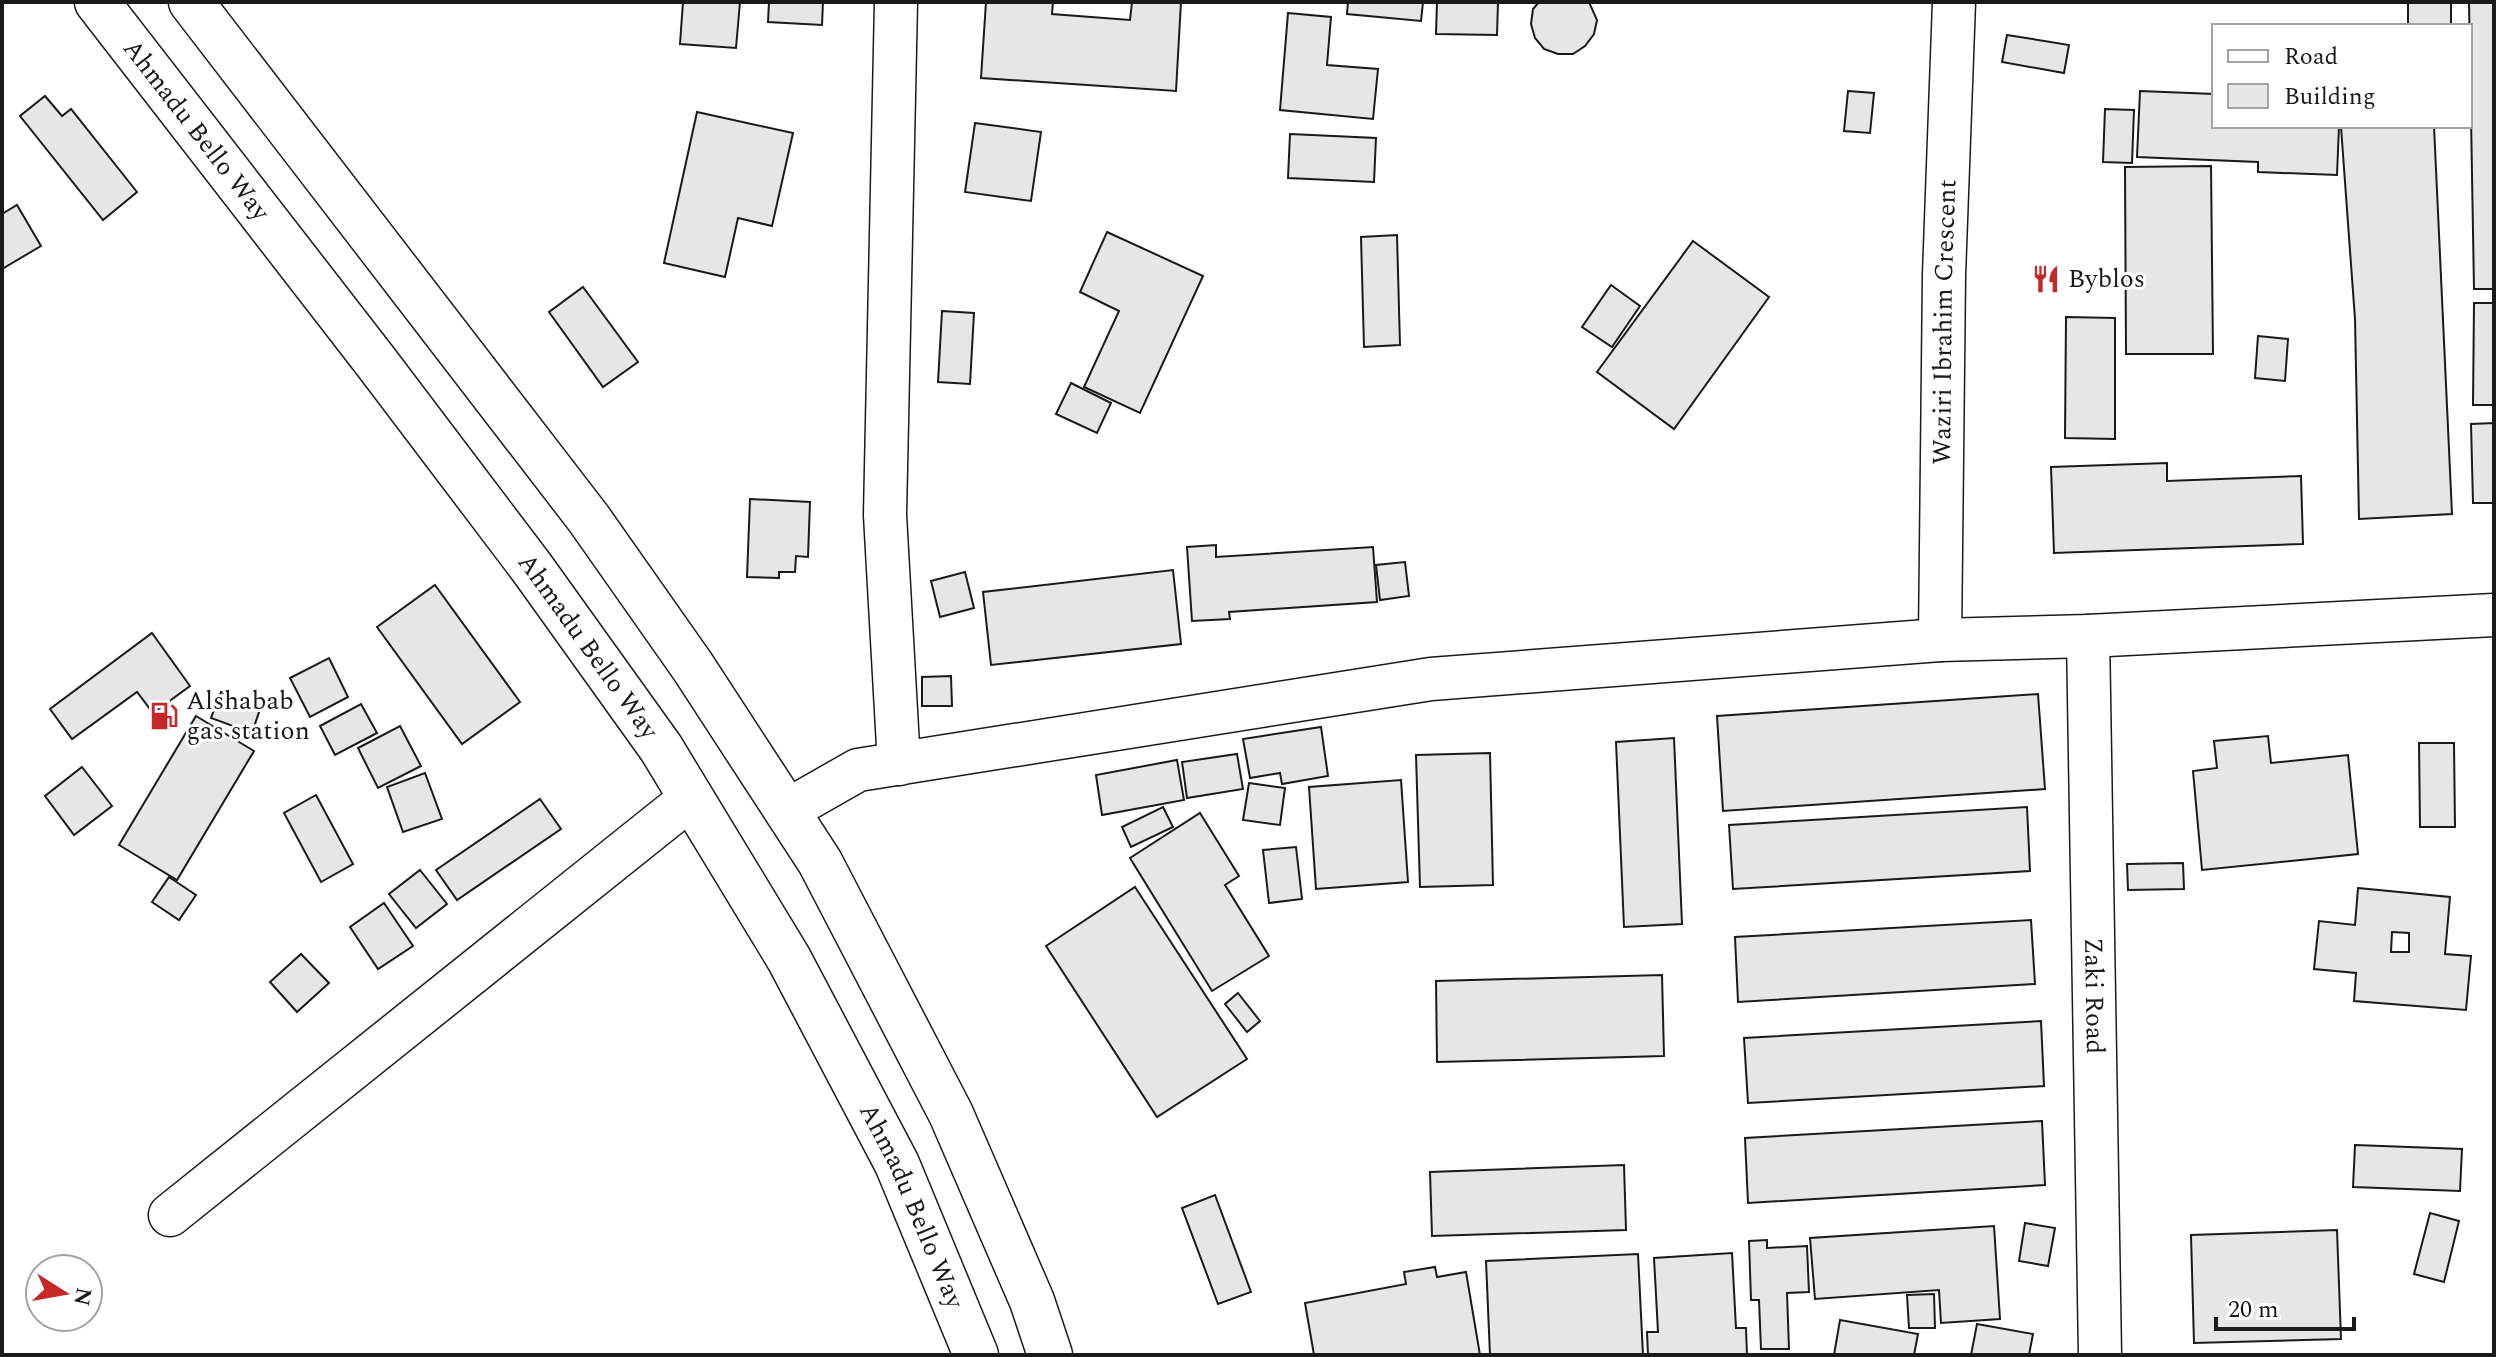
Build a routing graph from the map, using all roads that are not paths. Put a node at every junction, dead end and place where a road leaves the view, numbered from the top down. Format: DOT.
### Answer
graph roads {
  1 [pos="97,2"];
  2 [pos="191,2"];
  3 [pos="896,2"];
  4 [pos="1954,2"];
  5 [pos="2494,615"];
  6 [pos="2088,636"];
  7 [pos="1940,640"];
  8 [pos="899,764"];
  9 [pos="691,798"];
  10 [pos="786,811"];
  11 [pos="170,1215"];
  12 [pos="976,1355"];
  13 [pos="1050,1355"];
  14 [pos="2100,1355"];
  1 -- 9 [label="main road, Ahmadu Bello Way"];
  2 -- 10 [label="main road"];
  3 -- 8 [label="street"];
  4 -- 7 [label="street, Waziri Ibrahim Crescent"];
  5 -- 6 [label="street"];
  6 -- 7 [label="street"];
  6 -- 14 [label="street, Zaki Road"];
  7 -- 8 [label="street"];
  8 -- 10 [label="street"];
  9 -- 11 [label="street"];
  9 -- 12 [label="main road, Ahmadu Bello Way"];
  10 -- 13 [label="main road"];
}
